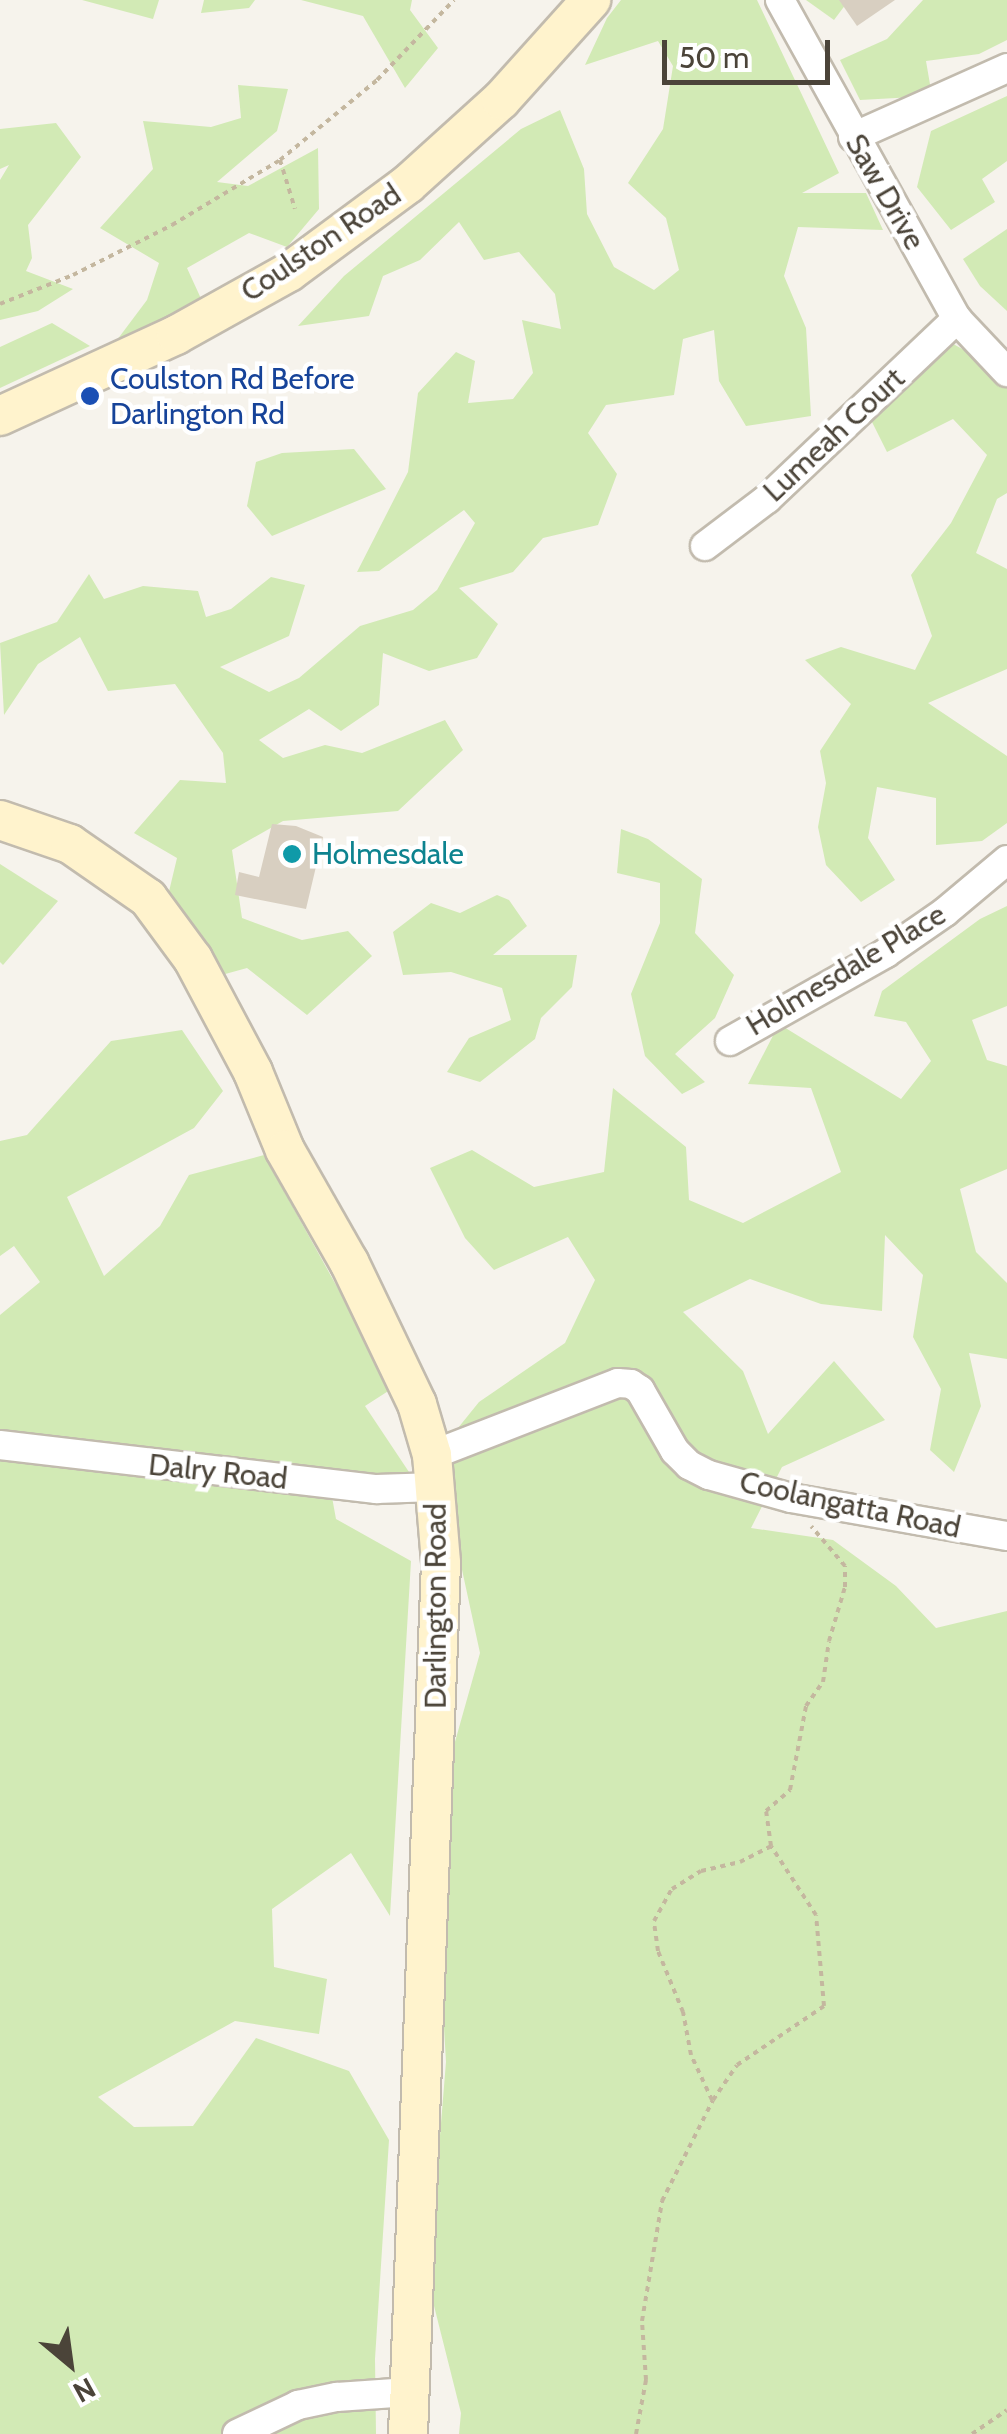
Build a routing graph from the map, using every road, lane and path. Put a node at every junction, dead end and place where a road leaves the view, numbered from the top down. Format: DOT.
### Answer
graph roads {
  1 [pos="454,0"];
  2 [pos="591,0"];
  3 [pos="780,0"];
  4 [pos="1007,68"];
  5 [pos="853,137"];
  6 [pos="280,160"];
  7 [pos="294,209"];
  8 [pos="0,304"];
  9 [pos="958,318"];
  10 [pos="1007,372"];
  11 [pos="0,416"];
  12 [pos="705,546"];
  13 [pos="0,820"];
  14 [pos="1007,860"];
  15 [pos="730,1040"];
  16 [pos="618,1383"];
  17 [pos="0,1444"];
  18 [pos="434,1471"];
  19 [pos="791,1498"];
  20 [pos="1007,1536"];
  21 [pos="771,1846"];
  22 [pos="713,2100"];
  23 [pos="409,2392"];
  24 [pos="1007,2410"];
  25 [pos="237,2434"];
  26 [pos="408,2434"];
  27 [pos="636,2434"];
  28 [pos="972,2434"];
  1 -- 6 [label="path"];
  2 -- 11 [label="street, Coulston Road"];
  3 -- 5 [label="street, Saw Drive"];
  4 -- 5 [label="street"];
  5 -- 9 [label="street, Saw Drive"];
  6 -- 7 [label="path"];
  6 -- 8 [label="path"];
  9 -- 10 [label="street, Saw Drive"];
  9 -- 12 [label="street, Lumeah Court"];
  13 -- 18 [label="street, Darlington Road"];
  14 -- 15 [label="street, Holmesdale Place"];
  16 -- 18 [label="street, Dalry Road"];
  16 -- 19 [label="street, Coolangatta Road"];
  17 -- 18 [label="street, Dalry Road"];
  18 -- 23 [label="street, Darlington Road"];
  19 -- 20 [label="street, Coolangatta Road"];
  19 -- 21 [label="path"];
  21 -- 22 [label="path"];
  21 -- 22 [label="path"];
  22 -- 27 [label="path"];
  23 -- 25 [label="street"];
  23 -- 26 [label="street, Darlington Road"];
  24 -- 28 [label="path"];
}
